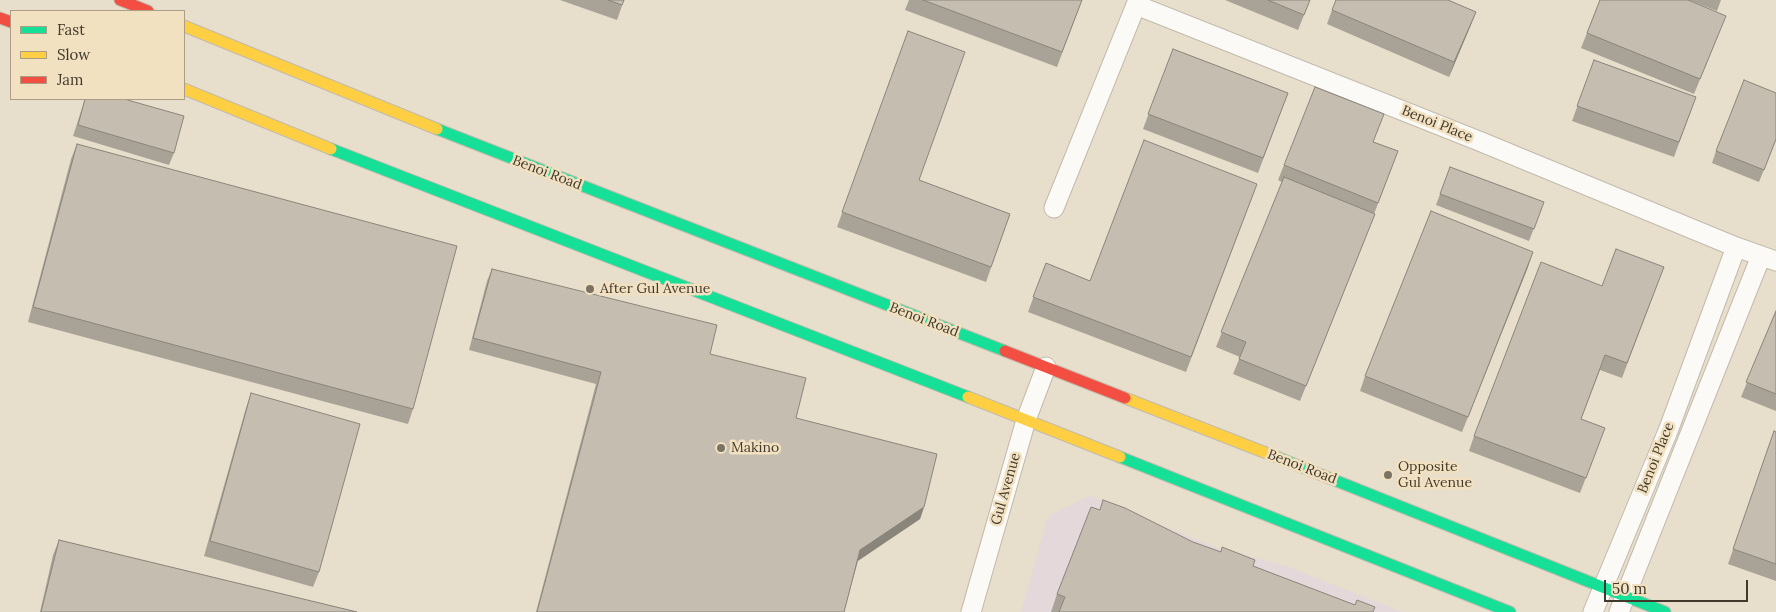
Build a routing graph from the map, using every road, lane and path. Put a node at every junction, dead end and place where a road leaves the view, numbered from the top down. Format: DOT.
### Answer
graph roads {
  1 [pos="120,0"];
  2 [pos="1137,3"];
  3 [pos="145,10"];
  4 [pos="185,26"];
  5 [pos="185,89"];
  6 [pos="1054,208"];
  7 [pos="1736,247"];
  8 [pos="1768,258"];
  9 [pos="1046,367"];
  10 [pos="1026,420"];
  11 [pos="1602,587"];
  12 [pos="1622,604"];
  13 [pos="971,612"];
  14 [pos="1510,612"];
  15 [pos="1593,612"];
  16 [pos="1666,612"];
  1 -- 3 [label="main road"];
  2 -- 6 [label="street, Benoi Place"];
  2 -- 7 [label="street, Benoi Place"];
  4 -- 9 [label="main road, Benoi Road"];
  5 -- 10 [label="main road"];
  7 -- 8 [label="street, Benoi Place"];
  7 -- 11 [label="street, Benoi Place"];
  8 -- 12 [label="street, Benoi Place"];
  9 -- 10 [label="street, Gul Avenue"];
  9 -- 11 [label="main road, Benoi Road"];
  10 -- 13 [label="street, Gul Avenue"];
  10 -- 14 [label="main road"];
  11 -- 12 [label="main road, Benoi Road"];
  11 -- 15 [label="street, Benoi Place"];
  12 -- 16 [label="main road, Benoi Road"];
}
